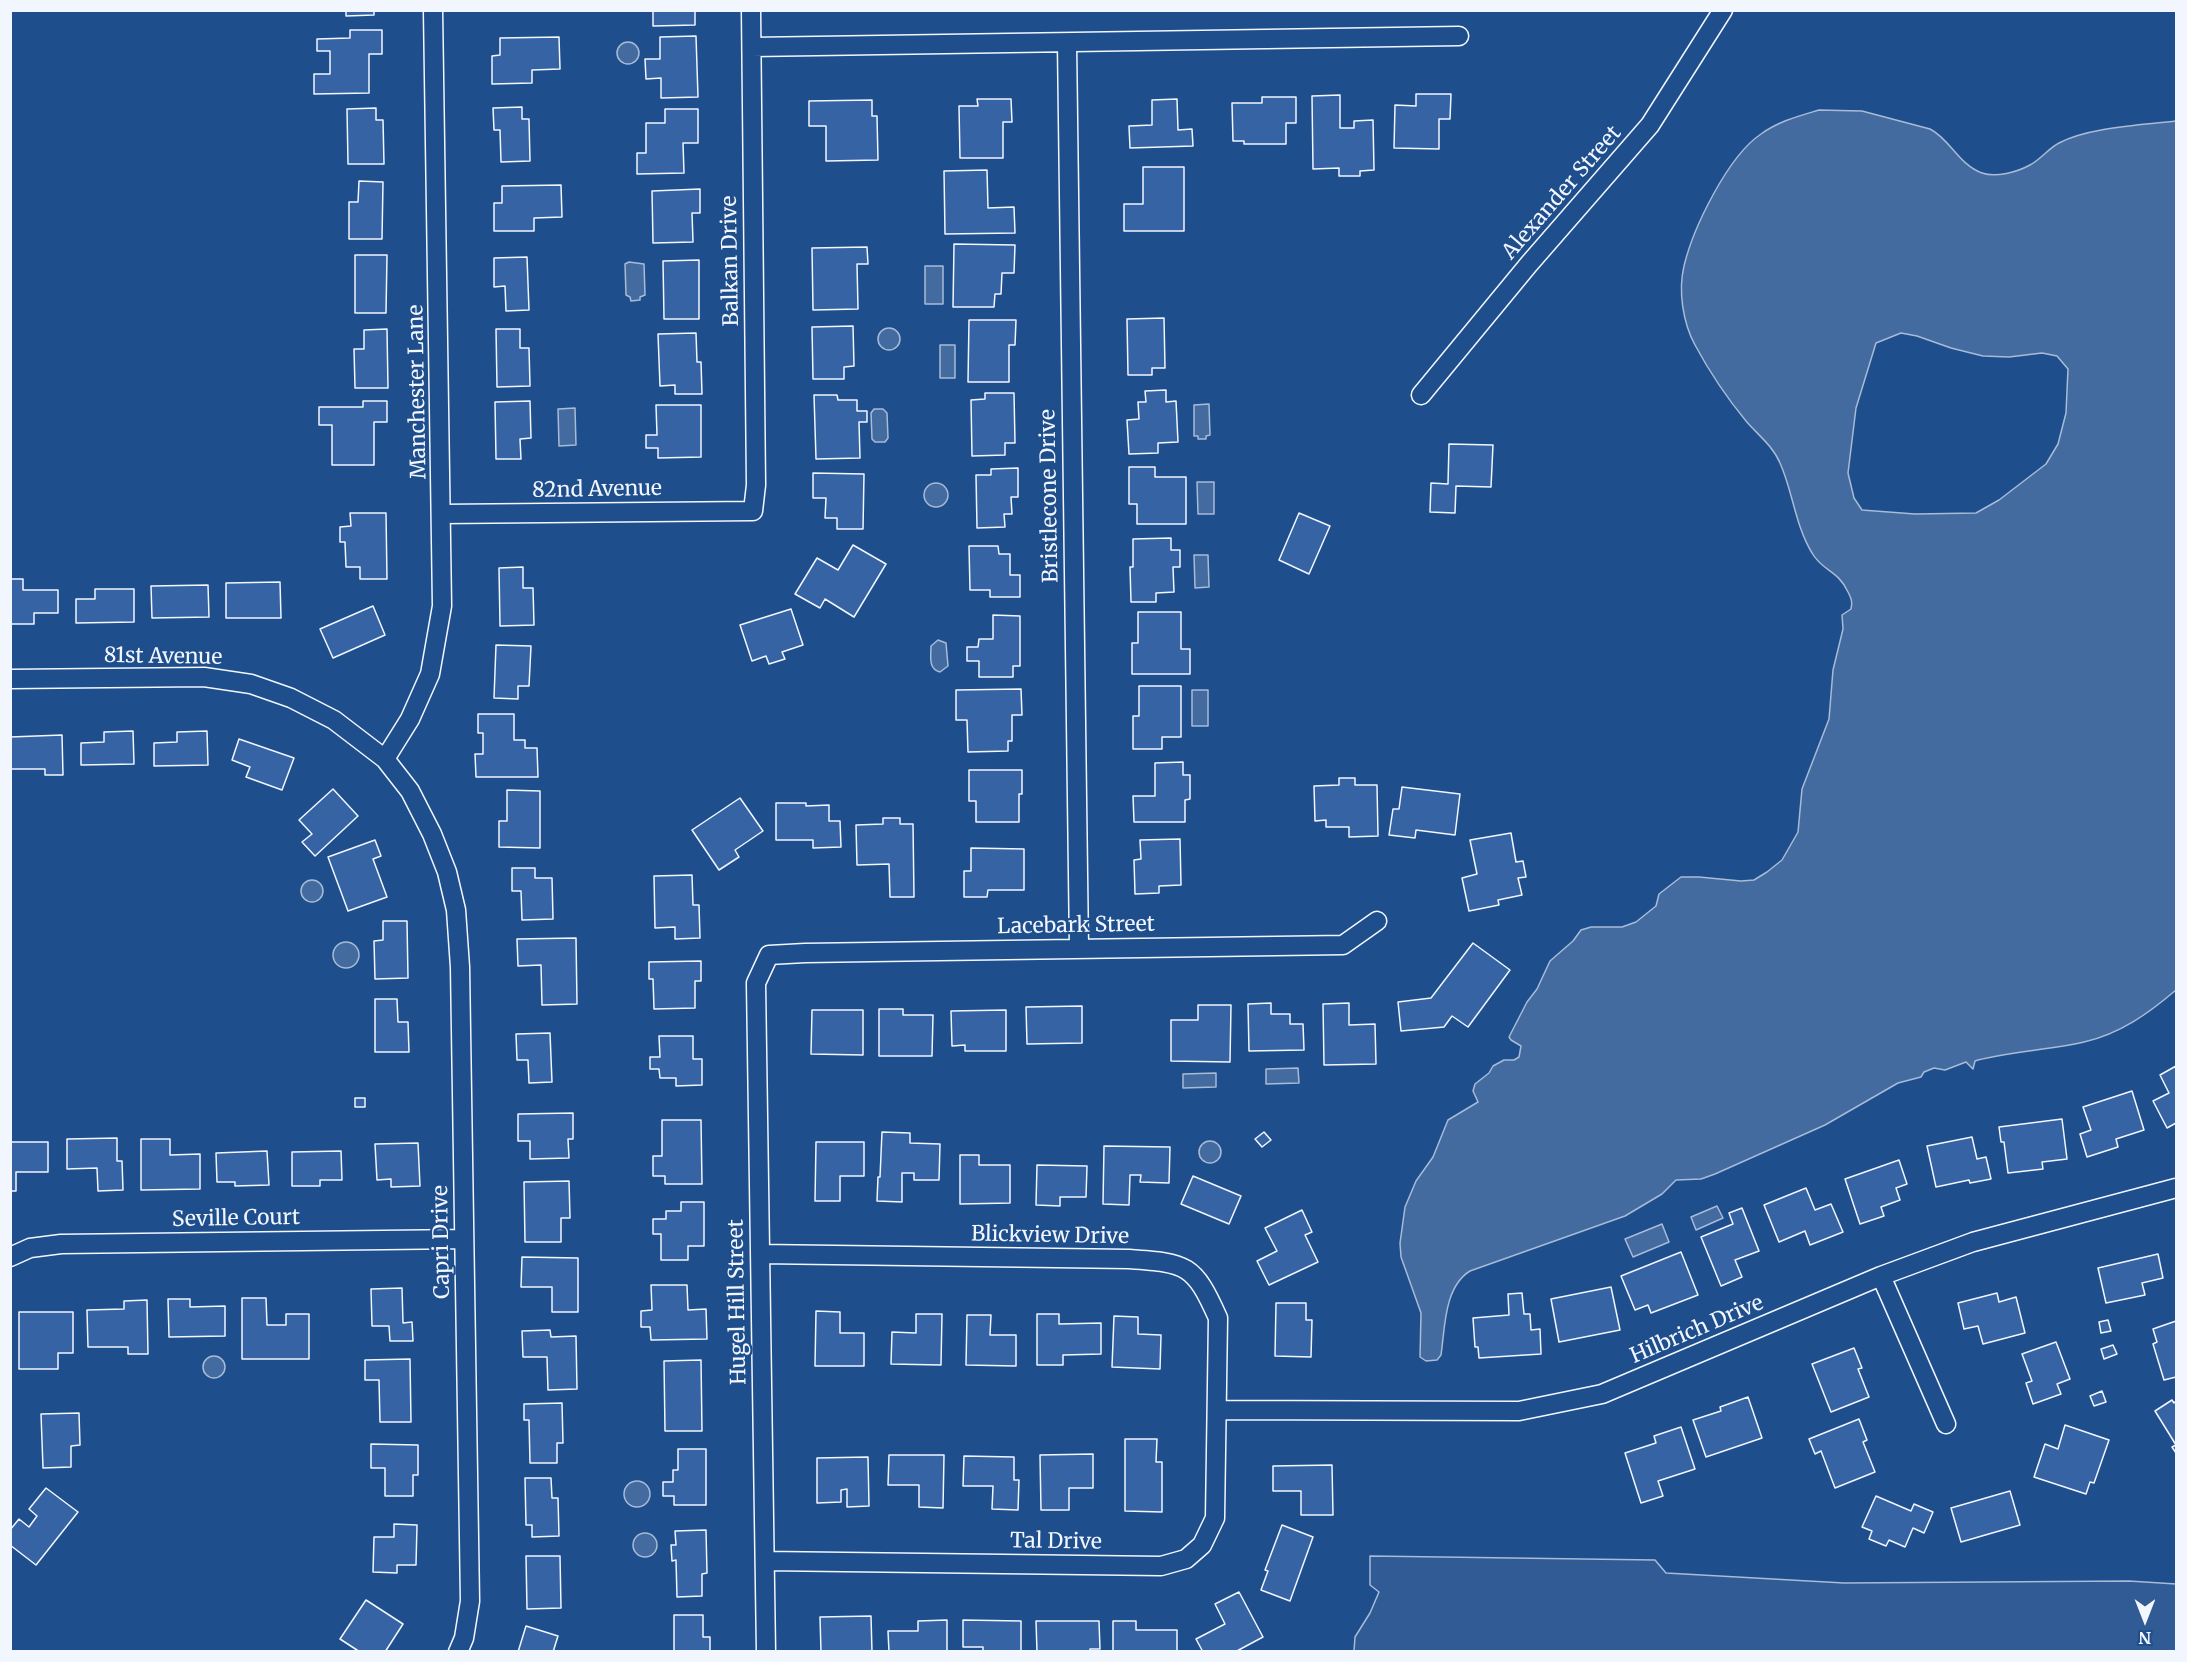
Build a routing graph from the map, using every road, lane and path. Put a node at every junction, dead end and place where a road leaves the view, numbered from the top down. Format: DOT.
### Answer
graph roads {
  1 [pos="433,10"];
  2 [pos="751,10"];
  3 [pos="1723,10"];
  4 [pos="1459,36"];
  5 [pos="1066,43"];
  6 [pos="752,47"];
  7 [pos="1420,395"];
  8 [pos="753,512"];
  9 [pos="442,514"];
  10 [pos="10,679"];
  11 [pos="385,759"];
  12 [pos="432,834"];
  13 [pos="1377,921"];
  14 [pos="1079,949"];
  15 [pos="769,956"];
  16 [pos="2176,1188"];
  17 [pos="464,1239"];
  18 [pos="760,1254"];
  19 [pos="10,1257"];
  20 [pos="1881,1276"];
  21 [pos="1218,1410"];
  22 [pos="1946,1425"];
  23 [pos="765,1561"];
  24 [pos="458,1652"];
  25 [pos="766,1652"];
  1 -- 9 [label="street, Manchester Lane"];
  2 -- 6 [label="street, Balkan Drive"];
  3 -- 7 [label="street, Alexander Street"];
  4 -- 5 [label="street"];
  5 -- 6 [label="street"];
  5 -- 14 [label="street, Bristlecone Drive"];
  6 -- 8 [label="street, Balkan Drive"];
  8 -- 9 [label="street, 82nd Avenue"];
  9 -- 11 [label="street, Manchester Lane"];
  10 -- 11 [label="street, 81st Avenue"];
  11 -- 12 [label="street, 81st Avenue"];
  12 -- 17 [label="street, Capri Drive"];
  13 -- 14 [label="street, Lacebark Street"];
  14 -- 15 [label="street, Lacebark Street"];
  15 -- 18 [label="street, Hugel Hill Street"];
  16 -- 20 [label="street, Hilbrich Drive"];
  17 -- 19 [label="street, Seville Court"];
  17 -- 24 [label="street, Capri Drive"];
  18 -- 21 [label="street, Blickview Drive"];
  18 -- 23 [label="street, Hugel Hill Street"];
  20 -- 21 [label="street, Hilbrich Drive"];
  20 -- 22 [label="street"];
  21 -- 23 [label="street, Tal Drive"];
  23 -- 25 [label="street, Hugel Hill Street"];
}
